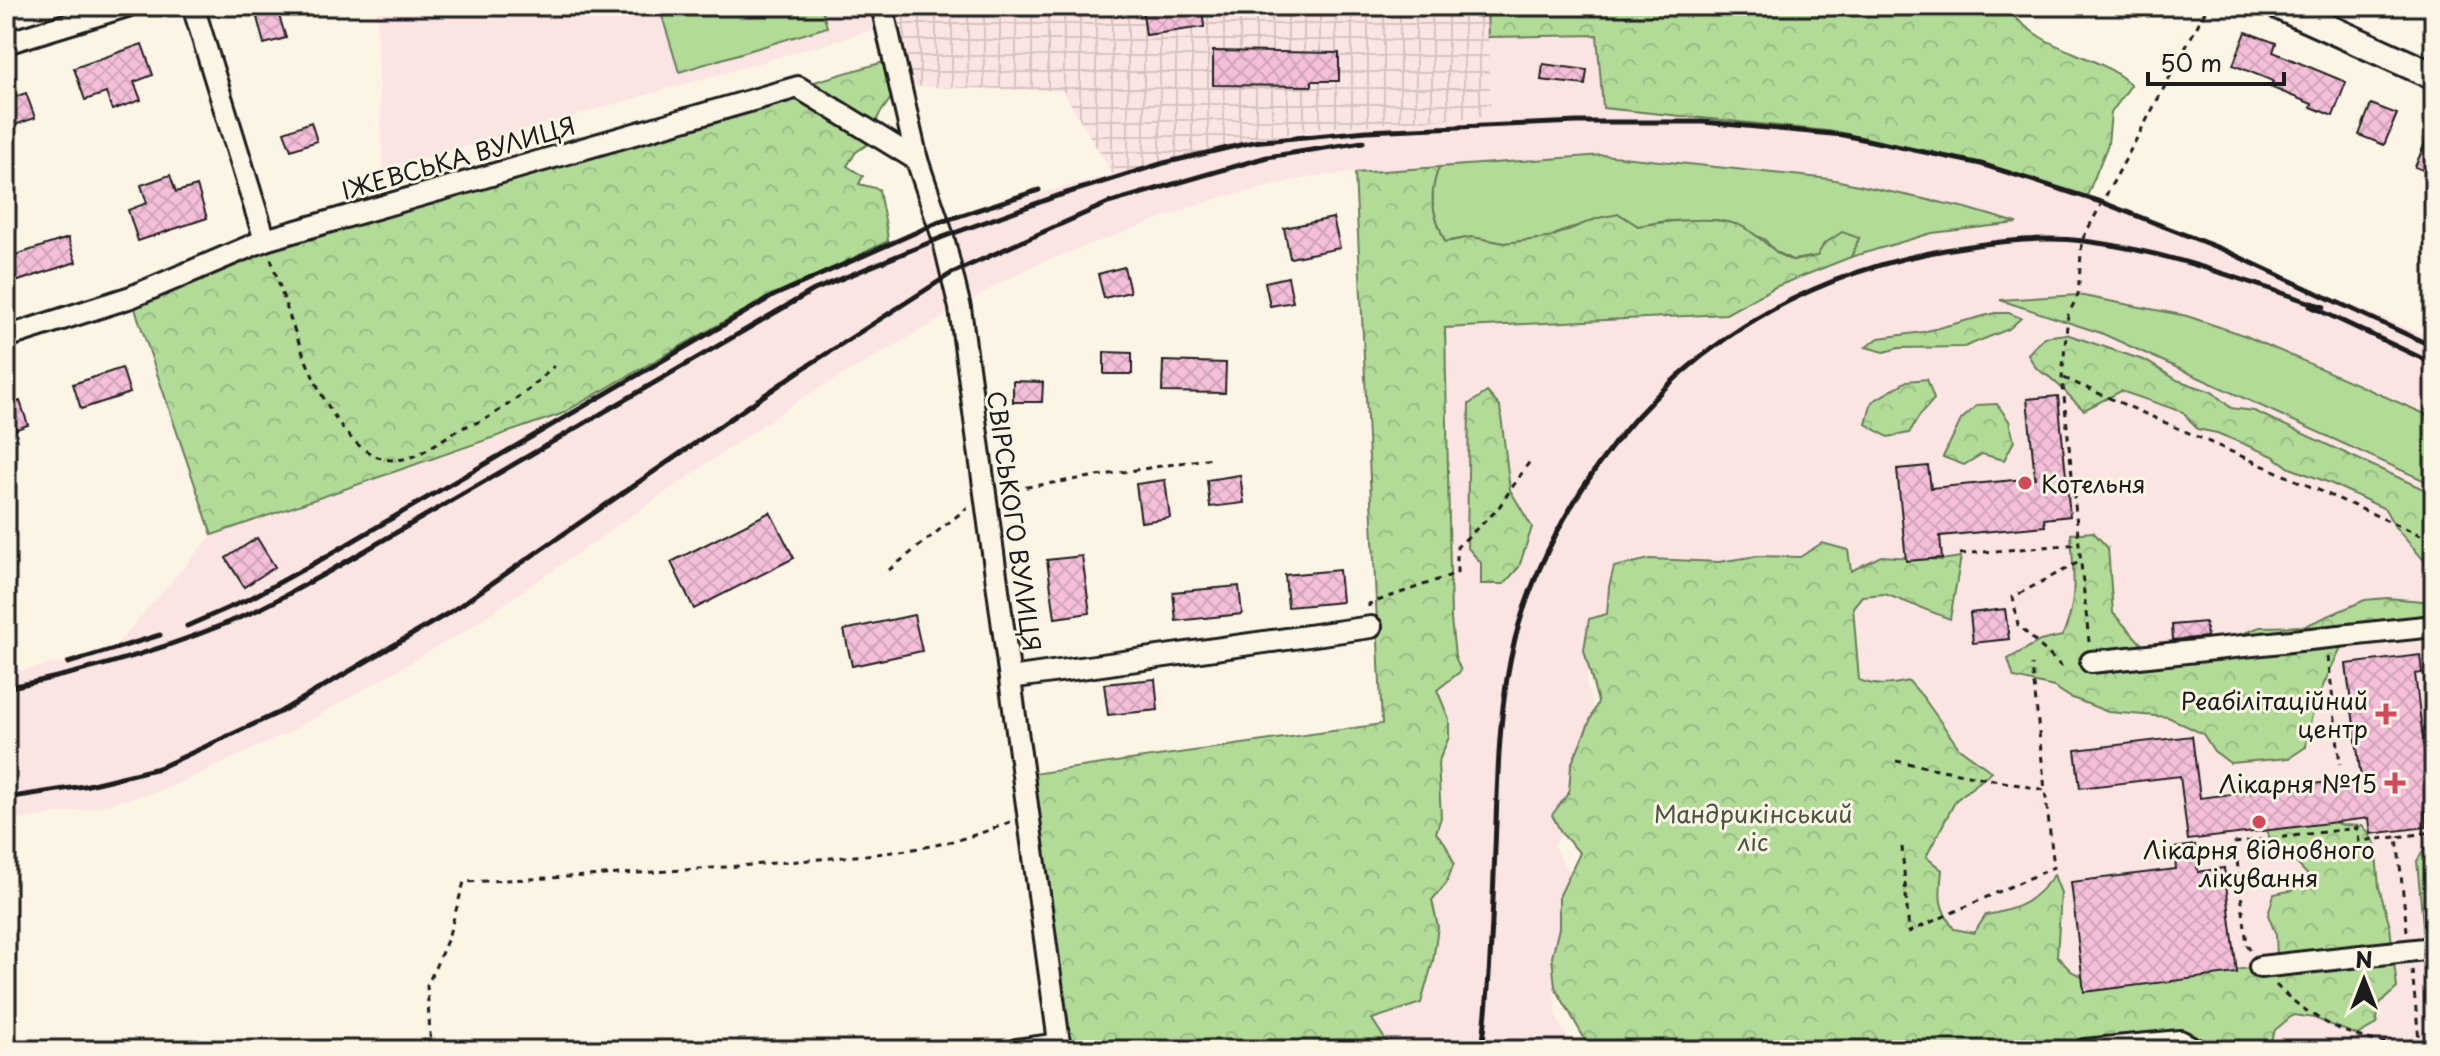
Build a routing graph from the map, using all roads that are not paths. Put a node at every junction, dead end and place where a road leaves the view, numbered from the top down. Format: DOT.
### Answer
graph roads {
  1 [pos="127,6"];
  2 [pos="193,6"];
  3 [pos="882,6"];
  4 [pos="2279,6"];
  5 [pos="6,43"];
  6 [pos="2434,76"];
  7 [pos="917,160"];
  8 [pos="265,240"];
  9 [pos="6,337"];
  10 [pos="2434,626"];
  11 [pos="1371,627"];
  12 [pos="2091,662"];
  13 [pos="1010,678"];
  14 [pos="2434,948"];
  15 [pos="2260,967"];
  16 [pos="1060,1047"];
  17 [pos="1017,1050"];
  18 [pos="2084,1050"];
  19 [pos="2197,1050"];
  1 -- 5 [label="street"];
  2 -- 8 [label="street"];
  3 -- 7 [label="street, СВІРСЬКОГО ВУЛИЦЯ"];
  4 -- 6 [label="main road"];
  7 -- 8 [label="street, ІЖЕВСЬКА ВУЛИЦЯ"];
  7 -- 13 [label="street, СВІРСЬКОГО ВУЛИЦЯ"];
  8 -- 9 [label="street, ІЖЕВСЬКА ВУЛИЦЯ"];
  10 -- 12 [label="street"];
  11 -- 13 [label="street"];
  13 -- 16 [label="street, СВІРСЬКОГО ВУЛИЦЯ"];
  14 -- 15 [label="street"];
  16 -- 17 [label="street"];
  18 -- 19 [label="street"];
}
